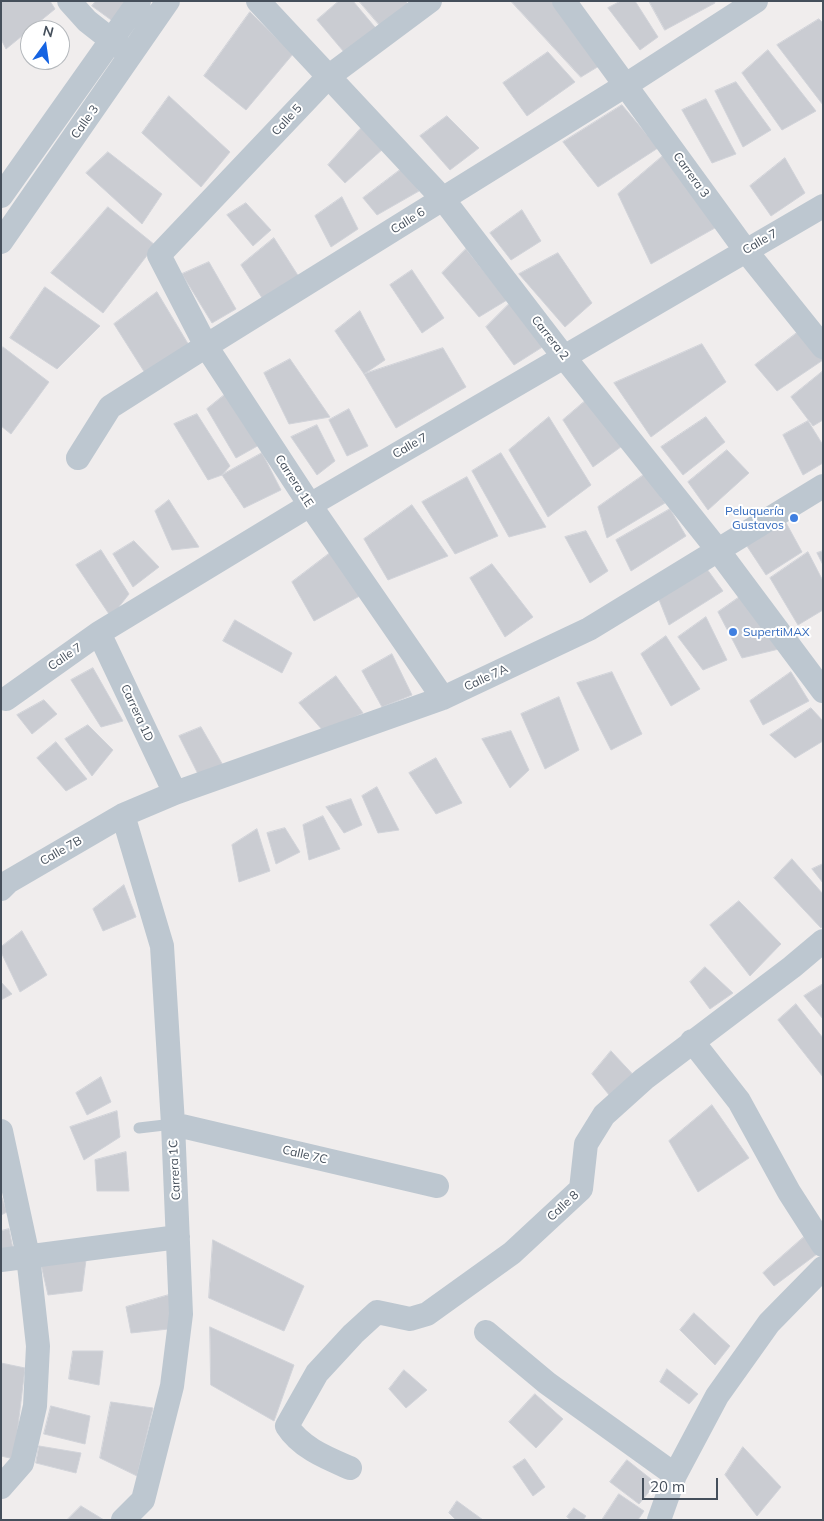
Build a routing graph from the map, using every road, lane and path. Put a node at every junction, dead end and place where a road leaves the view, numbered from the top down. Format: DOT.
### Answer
graph roads {
  1 [pos="69,1"];
  2 [pos="139,1"];
  3 [pos="168,1"];
  4 [pos="258,1"];
  5 [pos="430,1"];
  6 [pos="564,1"];
  7 [pos="756,1"];
  8 [pos="112,41"];
  9 [pos="131,56"];
  10 [pos="328,77"];
  11 [pos="626,85"];
  12 [pos="1,196"];
  13 [pos="443,199"];
  14 [pos="823,206"];
  15 [pos="1,242"];
  16 [pos="746,251"];
  17 [pos="159,255"];
  18 [pos="206,346"];
  19 [pos="823,346"];
  20 [pos="564,357"];
  21 [pos="78,458"];
  22 [pos="823,486"];
  23 [pos="310,505"];
  24 [pos="717,549"];
  25 [pos="99,633"];
  26 [pos="823,691"];
  27 [pos="443,698"];
  28 [pos="6,699"];
  29 [pos="175,793"];
  30 [pos="123,815"];
  31 [pos="1,889"];
  32 [pos="823,941"];
  33 [pos="692,1042"];
  34 [pos="173,1124"];
  35 [pos="139,1128"];
  36 [pos="1,1131"];
  37 [pos="437,1186"];
  38 [pos="178,1237"];
  39 [pos="823,1245"];
  40 [pos="28,1256"];
  41 [pos="1,1260"];
  42 [pos="823,1268"];
  43 [pos="486,1332"];
  44 [pos="350,1468"];
  45 [pos="675,1475"];
  46 [pos="1,1487"];
  47 [pos="123,1520"];
  48 [pos="658,1520"];
  1 -- 8 [label="street"];
  2 -- 8 [label="street, Calle 3"];
  3 -- 9 [label="street, Calle 3"];
  4 -- 10 [label="street, Carrera 2"];
  5 -- 10 [label="street, Calle 5"];
  6 -- 11 [label="street, Carrera 3"];
  7 -- 11 [label="street, Calle 6"];
  8 -- 9 [label="street"];
  8 -- 12 [label="street, Calle 3"];
  9 -- 15 [label="street, Calle 3"];
  10 -- 13 [label="street, Carrera 2"];
  10 -- 17 [label="street, Calle 5"];
  11 -- 13 [label="street, Calle 6"];
  11 -- 16 [label="street, Carrera 3"];
  13 -- 18 [label="street, Calle 6"];
  13 -- 20 [label="street, Carrera 2"];
  14 -- 16 [label="street, Calle 7"];
  16 -- 19 [label="street, Carrera 3"];
  16 -- 20 [label="street, Calle 7"];
  17 -- 18 [label="street, Carrera 1E"];
  18 -- 21 [label="street, Calle 6"];
  18 -- 23 [label="street, Carrera 1E"];
  20 -- 23 [label="street, Calle 7"];
  20 -- 24 [label="street, Carrera 2"];
  22 -- 24 [label="street, Calle 7A"];
  23 -- 25 [label="street, Calle 7"];
  23 -- 27 [label="street, Carrera 1E"];
  24 -- 26 [label="street, Carrera 2"];
  24 -- 27 [label="street, Calle 7A"];
  25 -- 28 [label="street, Calle 7"];
  25 -- 29 [label="street, Carrera 1D"];
  27 -- 29 [label="street, Calle 7A"];
  29 -- 30 [label="street, Calle 7A"];
  30 -- 31 [label="street, Calle 7B"];
  30 -- 34 [label="street, Carrera 1C"];
  32 -- 33 [label="street, Calle 8"];
  33 -- 39 [label="street"];
  33 -- 44 [label="street, Calle 8"];
  34 -- 35 [label="lane"];
  34 -- 37 [label="street, Calle 7C"];
  34 -- 38 [label="street, Carrera 1C"];
  36 -- 40 [label="street"];
  38 -- 40 [label="street"];
  38 -- 47 [label="street, Carrera 1C"];
  40 -- 41 [label="street"];
  40 -- 46 [label="street"];
  42 -- 45 [label="street"];
  43 -- 45 [label="street"];
  45 -- 48 [label="street"];
}
